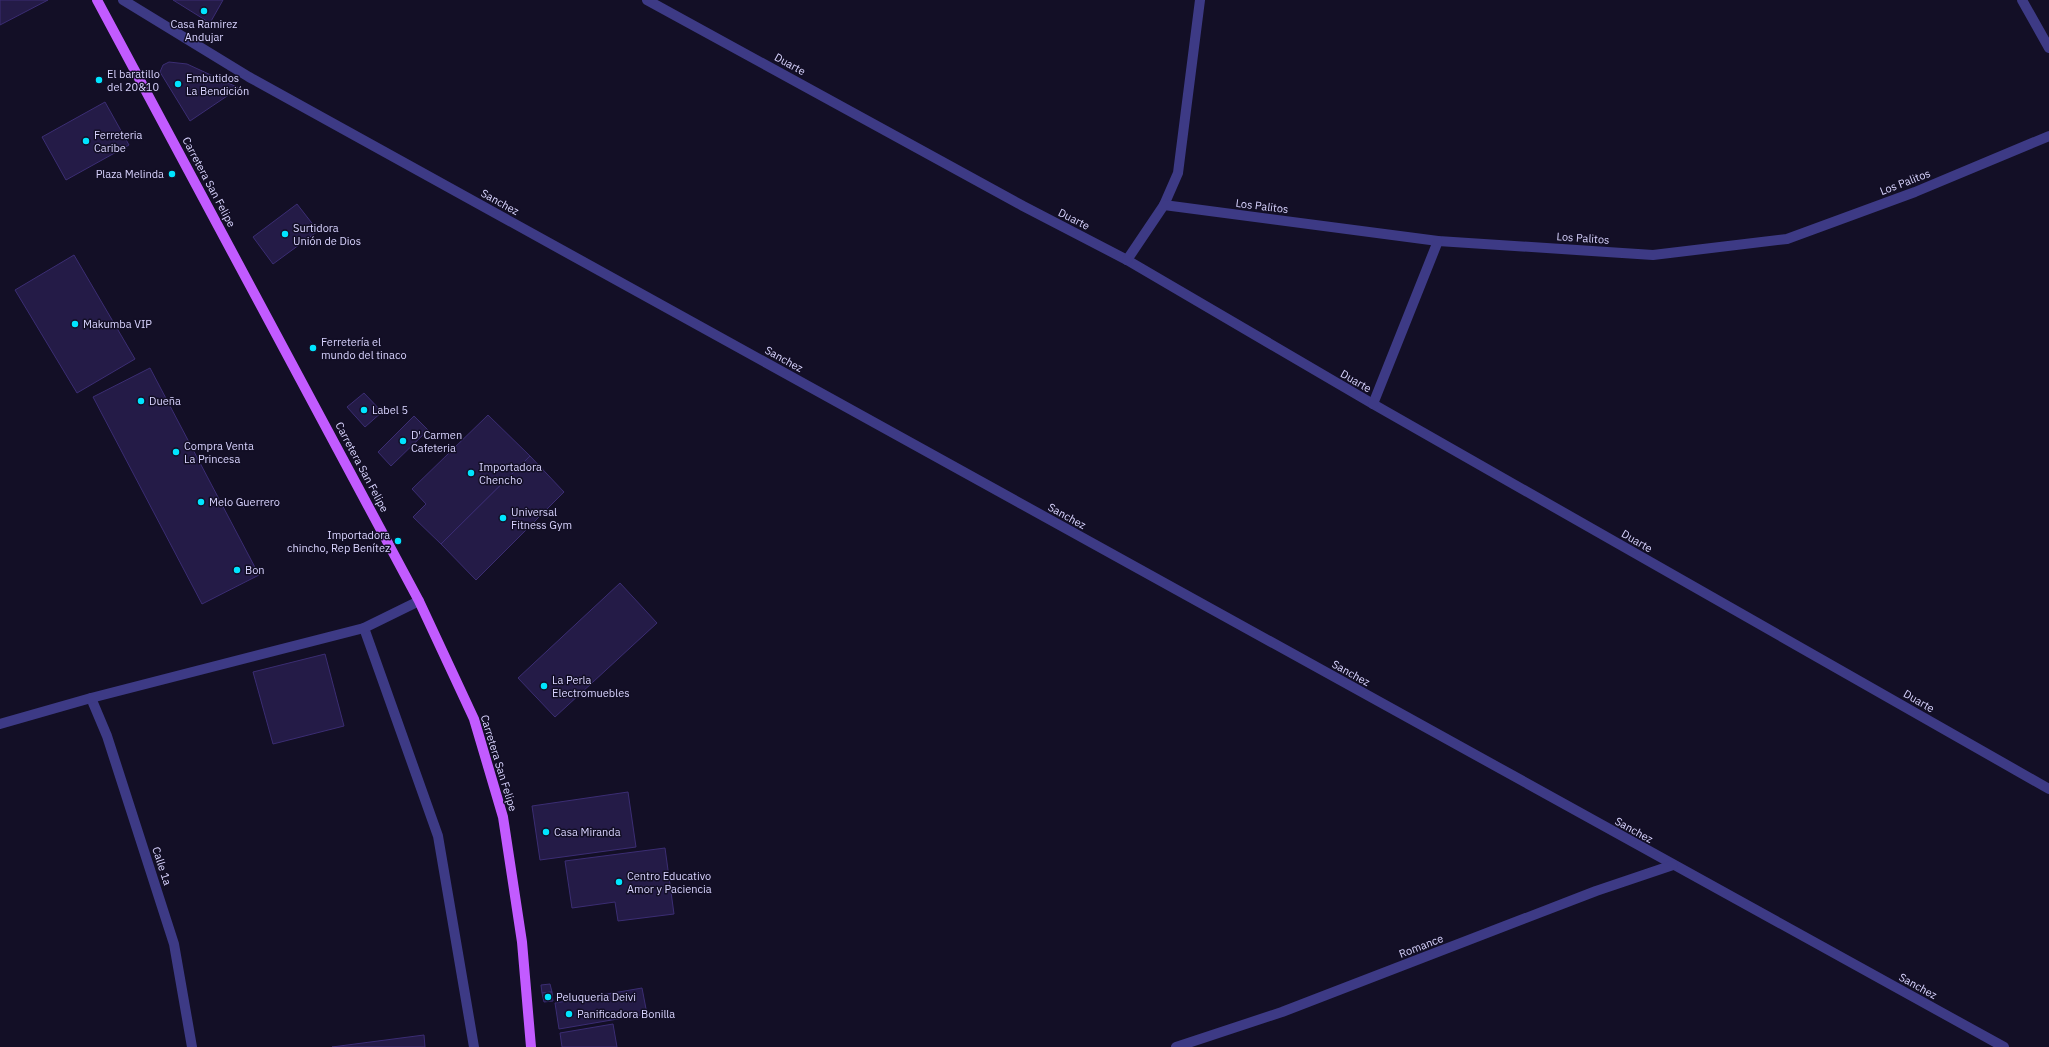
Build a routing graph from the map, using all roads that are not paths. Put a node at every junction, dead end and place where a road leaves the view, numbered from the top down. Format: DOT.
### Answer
graph roads {
  1 [pos="97,0"];
  2 [pos="123,0"];
  3 [pos="647,0"];
  4 [pos="1200,0"];
  5 [pos="2022,0"];
  6 [pos="2049,48"];
  7 [pos="2049,136"];
  8 [pos="1164,205"];
  9 [pos="1438,241"];
  10 [pos="1127,260"];
  11 [pos="1372,404"];
  12 [pos="419,601"];
  13 [pos="364,628"];
  14 [pos="91,698"];
  15 [pos="0,724"];
  16 [pos="2049,789"];
  17 [pos="1673,865"];
  18 [pos="192,1047"];
  19 [pos="474,1047"];
  20 [pos="531,1047"];
  21 [pos="1176,1047"];
  22 [pos="2004,1047"];
  1 -- 12 [label="main road, Carretera San Felipe"];
  2 -- 17 [label="street, Sanchez"];
  3 -- 10 [label="street, Duarte"];
  4 -- 8 [label="street"];
  5 -- 6 [label="street"];
  7 -- 9 [label="street, Los Palitos"];
  8 -- 9 [label="street, Los Palitos"];
  8 -- 10 [label="street"];
  9 -- 11 [label="street"];
  10 -- 11 [label="street, Duarte"];
  11 -- 16 [label="street, Duarte"];
  12 -- 13 [label="street"];
  12 -- 20 [label="main road, Carretera San Felipe"];
  13 -- 14 [label="street"];
  13 -- 19 [label="street"];
  14 -- 15 [label="street"];
  14 -- 18 [label="street, Calle 1a"];
  17 -- 21 [label="street, Romance"];
  17 -- 22 [label="street, Sanchez"];
}
